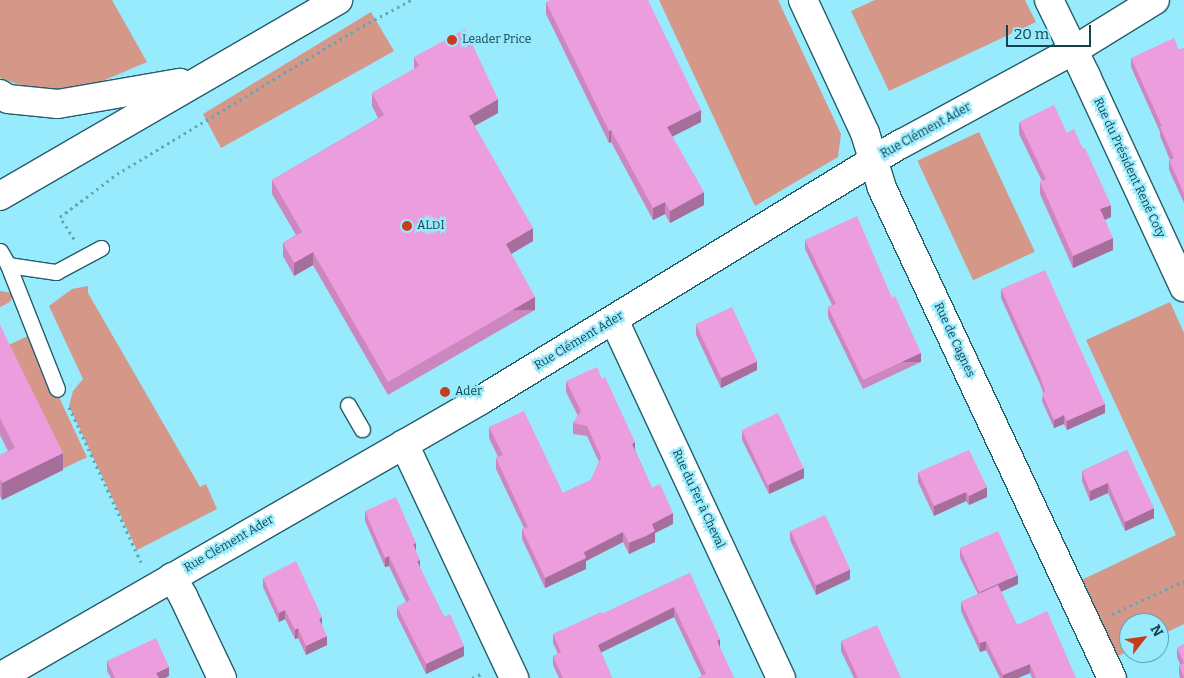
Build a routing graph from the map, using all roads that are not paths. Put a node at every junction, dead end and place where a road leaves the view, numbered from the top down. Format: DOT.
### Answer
graph roads {
  1 [pos="338,0"];
  2 [pos="803,0"];
  3 [pos="1049,0"];
  4 [pos="1156,0"];
  5 [pos="1074,50"];
  6 [pos="201,79"];
  7 [pos="0,94"];
  8 [pos="873,160"];
  9 [pos="0,196"];
  10 [pos="101,248"];
  11 [pos="0,251"];
  12 [pos="8,265"];
  13 [pos="1184,287"];
  14 [pos="614,320"];
  15 [pos="57,389"];
  16 [pos="348,405"];
  17 [pos="362,428"];
  18 [pos="404,444"];
  19 [pos="162,582"];
  20 [pos="0,677"];
  21 [pos="222,678"];
  22 [pos="514,678"];
  23 [pos="781,678"];
  24 [pos="1112,678"];
  1 -- 6 [label="street"];
  2 -- 8 [label="street, Rue de Cagnes"];
  3 -- 5 [label="street, Rue du Président René Coty"];
  4 -- 5 [label="street, Rue Clément Ader"];
  5 -- 8 [label="street, Rue Clément Ader"];
  5 -- 13 [label="street, Rue du Président René Coty"];
  6 -- 7 [label="street"];
  6 -- 9 [label="street"];
  8 -- 14 [label="street, Rue Clément Ader"];
  8 -- 24 [label="street, Rue de Cagnes"];
  10 -- 12 [label="lane"];
  11 -- 12 [label="lane"];
  12 -- 15 [label="lane"];
  14 -- 18 [label="street, Rue Clément Ader"];
  14 -- 23 [label="street, Rue du Fer à Cheval"];
  16 -- 17 [label="lane"];
  18 -- 19 [label="street, Rue Clément Ader"];
  18 -- 22 [label="street"];
  19 -- 20 [label="street, Rue Clément Ader"];
  19 -- 21 [label="street"];
}
